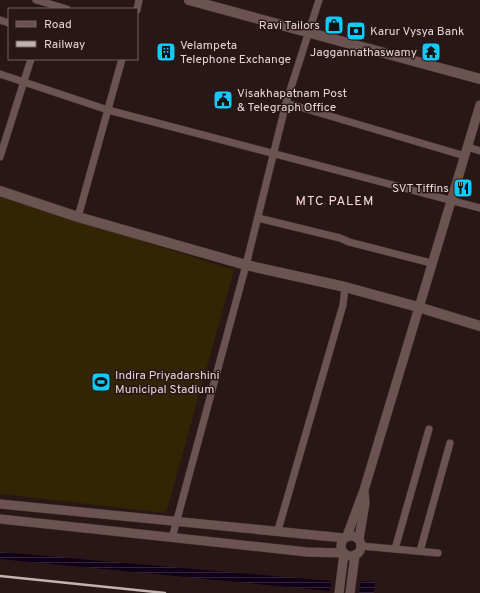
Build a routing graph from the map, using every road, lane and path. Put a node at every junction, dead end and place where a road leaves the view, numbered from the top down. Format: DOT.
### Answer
graph roads {
  1 [pos="36,0"];
  2 [pos="189,0"];
  3 [pos="319,0"];
  4 [pos="49,4"];
  5 [pos="64,8"];
  6 [pos="308,33"];
  7 [pos="31,60"];
  8 [pos="122,60"];
  9 [pos="0,74"];
  10 [pos="480,79"];
  11 [pos="24,82"];
  12 [pos="286,103"];
  13 [pos="480,105"];
  14 [pos="108,110"];
  15 [pos="468,147"];
  16 [pos="480,151"];
  17 [pos="275,154"];
  18 [pos="465,156"];
  19 [pos="0,157"];
  20 [pos="0,191"];
  21 [pos="450,200"];
  22 [pos="480,208"];
  23 [pos="78,217"];
  24 [pos="258,218"];
  25 [pos="432,263"];
  26 [pos="246,265"];
  27 [pos="345,287"];
  28 [pos="418,307"];
  29 [pos="480,326"];
  30 [pos="429,429"];
  31 [pos="450,443"];
  32 [pos="364,490"];
  33 [pos="0,504"];
  34 [pos="0,519"];
  35 [pos="177,520"];
  36 [pos="278,530"];
  37 [pos="345,537"];
  38 [pos="172,538"];
  39 [pos="360,542"];
  40 [pos="395,549"];
  41 [pos="420,551"];
  42 [pos="343,553"];
  43 [pos="438,553"];
  44 [pos="355,555"];
  45 [pos="339,593"];
  46 [pos="350,593"];
  1 -- 4 [label="street"];
  2 -- 6 [label="main road"];
  3 -- 6 [label="street"];
  4 -- 5 [label="street"];
  6 -- 10 [label="main road"];
  6 -- 12 [label="street"];
  7 -- 11 [label="street"];
  8 -- 14 [label="street"];
  9 -- 11 [label="street"];
  11 -- 14 [label="street"];
  11 -- 19 [label="street"];
  12 -- 17 [label="street"];
  12 -- 18 [label="street"];
  13 -- 15 [label="street"];
  14 -- 17 [label="street"];
  14 -- 23 [label="street"];
  15 -- 16 [label="street"];
  15 -- 18 [label="street"];
  17 -- 21 [label="street"];
  17 -- 24 [label="street"];
  18 -- 21 [label="street"];
  20 -- 23 [label="main road"];
  21 -- 22 [label="street"];
  21 -- 25 [label="street"];
  23 -- 26 [label="main road"];
  24 -- 25 [label="street"];
  24 -- 26 [label="street"];
  25 -- 28 [label="street"];
  26 -- 27 [label="main road"];
  26 -- 35 [label="street"];
  27 -- 28 [label="main road"];
  27 -- 36 [label="street"];
  28 -- 29 [label="main road"];
  28 -- 32 [label="street"];
  30 -- 40 [label="street"];
  31 -- 41 [label="street"];
  32 -- 37 [label="street"];
  32 -- 39 [label="street"];
  33 -- 35 [label="street"];
  34 -- 38 [label="street"];
  35 -- 36 [label="street"];
  35 -- 38 [label="street"];
  36 -- 37 [label="street"];
  37 -- 39 [label="street"];
  37 -- 42 [label="street"];
  38 -- 42 [label="street"];
  39 -- 40 [label="street"];
  39 -- 44 [label="street"];
  40 -- 41 [label="street"];
  41 -- 43 [label="street"];
  42 -- 44 [label="street"];
  42 -- 45 [label="street"];
  44 -- 46 [label="street"];
}
